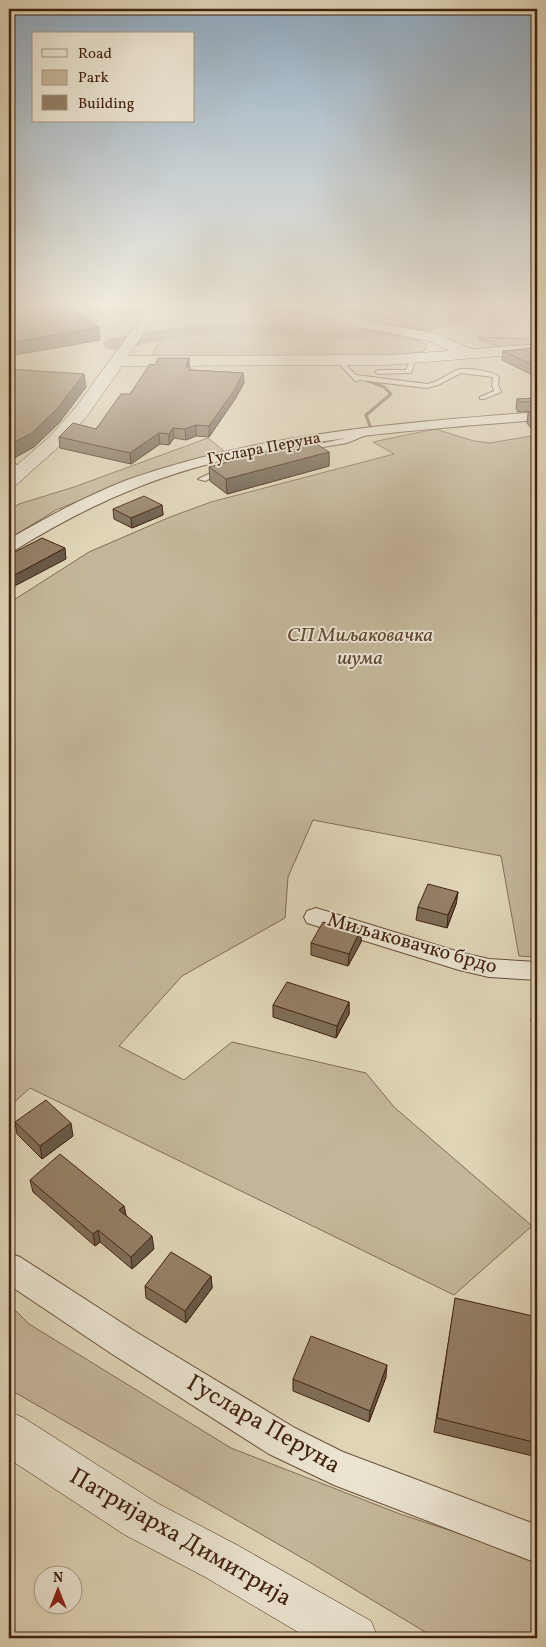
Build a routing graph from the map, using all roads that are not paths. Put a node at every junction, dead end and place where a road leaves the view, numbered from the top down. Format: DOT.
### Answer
graph roads {
  1 [pos="102,382"];
  2 [pos="384,382"];
  3 [pos="440,382"];
  4 [pos="495,382"];
  5 [pos="482,398"];
  6 [pos="537,416"];
  7 [pos="368,431"];
  8 [pos="280,453"];
  9 [pos="16,467"];
  10 [pos="228,469"];
  11 [pos="202,479"];
  12 [pos="9,481"];
  13 [pos="9,546"];
  14 [pos="316,917"];
  15 [pos="537,971"];
  16 [pos="9,1267"];
  17 [pos="9,1433"];
  18 [pos="537,1544"];
  19 [pos="354,1638"];
  1 -- 9 [label="main road"];
  2 -- 3 [label="lane"];
  4 -- 5 [label="lane"];
  6 -- 7 [label="street, Гуслара Перуна"];
  7 -- 8 [label="lane"];
  7 -- 13 [label="street, Гуслара Перуна"];
  9 -- 12 [label="main road"];
  10 -- 11 [label="lane"];
  14 -- 15 [label="street, Миљаковачко брдо"];
  16 -- 18 [label="street, Гуслара Перуна"];
  17 -- 19 [label="main road, Патријарха Димитрија"];
}
